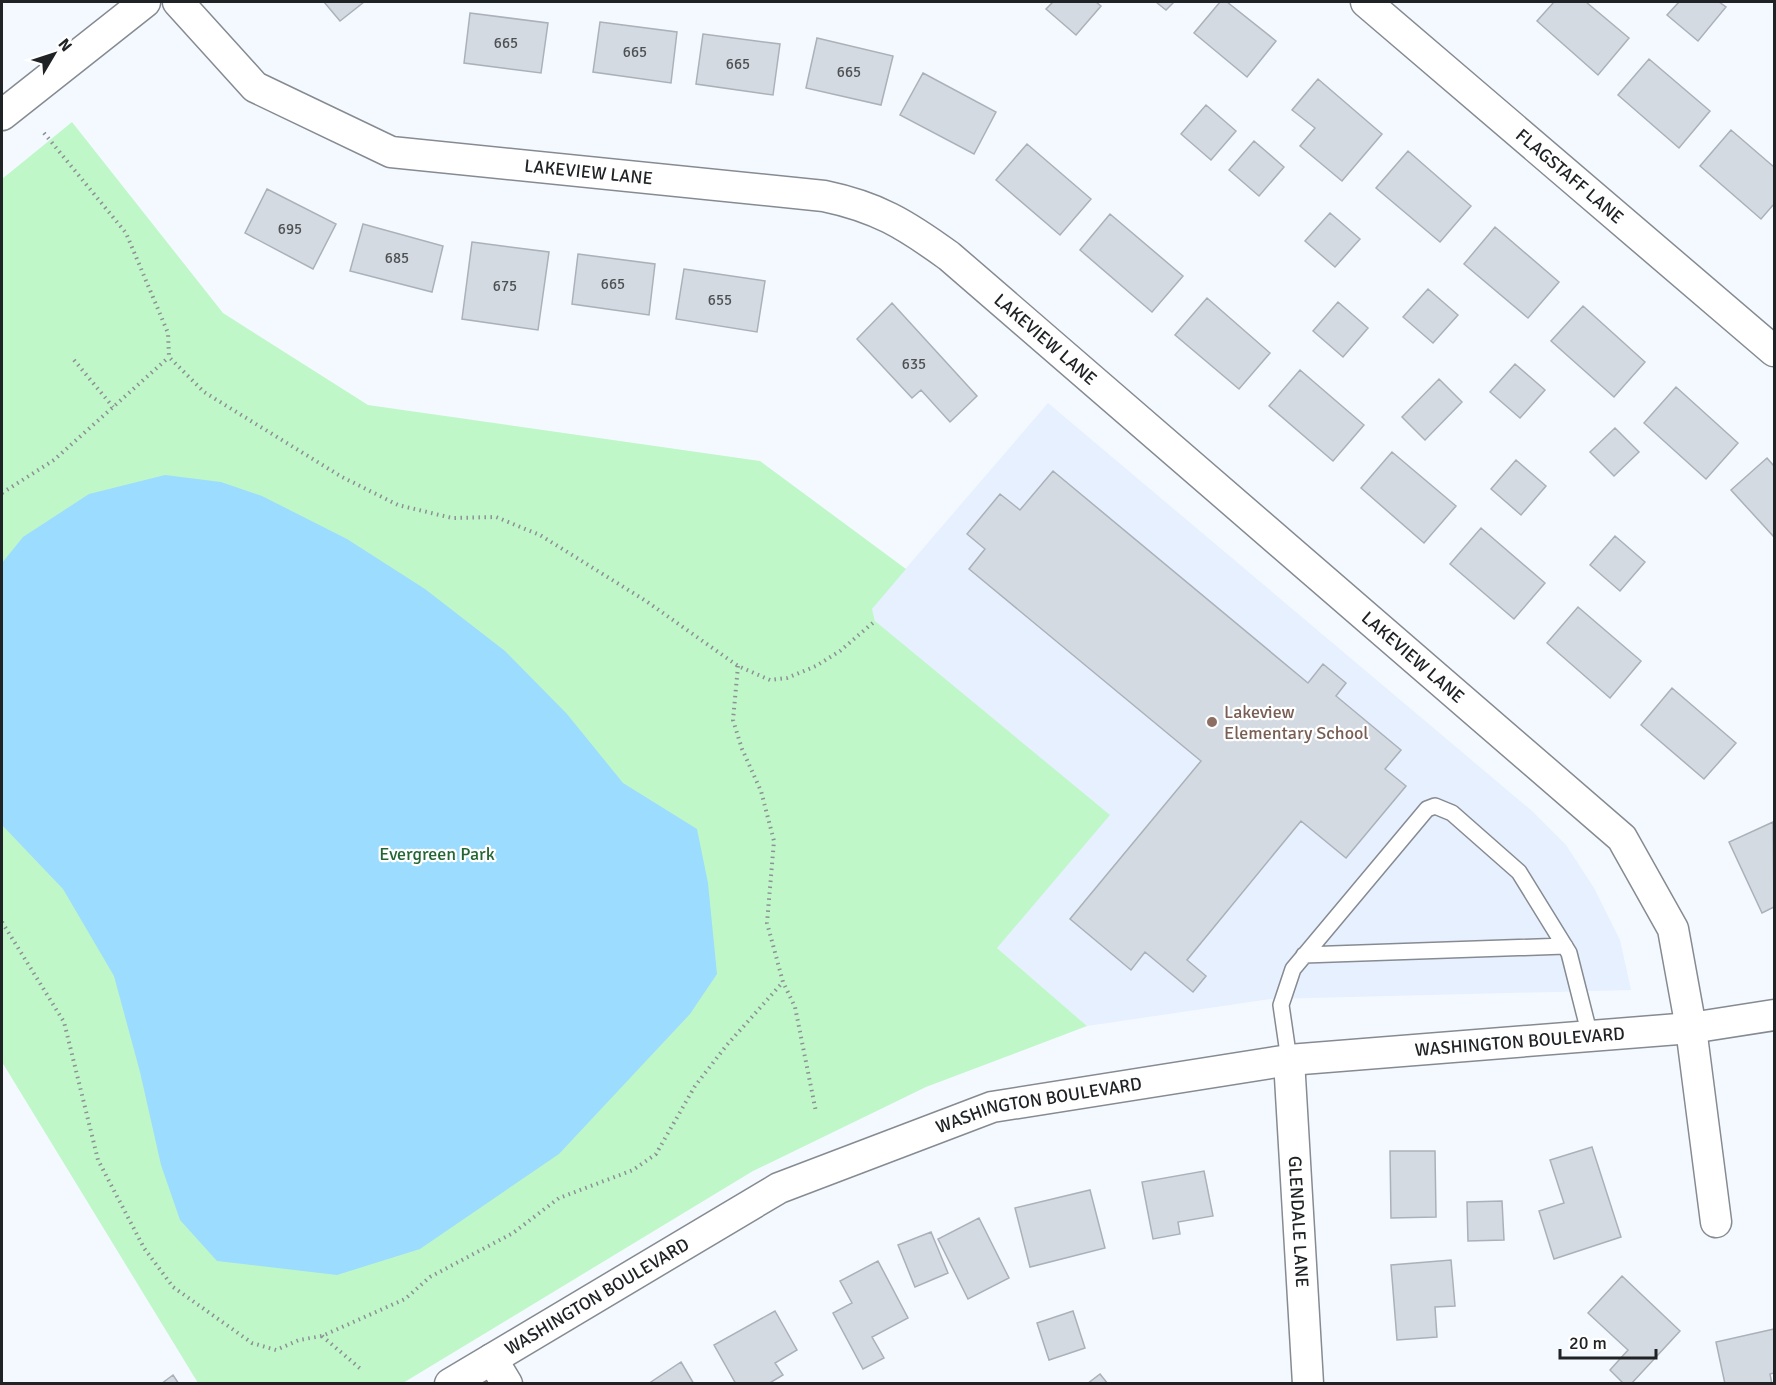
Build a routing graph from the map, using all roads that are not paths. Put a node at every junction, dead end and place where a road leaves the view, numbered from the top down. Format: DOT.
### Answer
graph roads {
  1 [pos="145,2"];
  2 [pos="178,2"];
  3 [pos="1366,2"];
  4 [pos="2,115"];
  5 [pos="1774,351"];
  6 [pos="1565,946"];
  7 [pos="1304,955"];
  8 [pos="1774,1015"];
  9 [pos="1691,1028"];
  10 [pos="1590,1036"];
  11 [pos="1289,1060"];
  12 [pos="1716,1222"];
  13 [pos="499,1371"];
  14 [pos="450,1383"];
  15 [pos="1308,1383"];
  1 -- 4 [label="street"];
  2 -- 9 [label="street, LAKEVIEW LANE"];
  3 -- 5 [label="street, FLAGSTAFF LANE"];
  6 -- 7 [label="lane"];
  6 -- 7 [label="lane"];
  6 -- 10 [label="lane"];
  7 -- 11 [label="lane"];
  8 -- 9 [label="street, WASHINGTON BOULEVARD"];
  9 -- 10 [label="street, WASHINGTON BOULEVARD"];
  9 -- 12 [label="street"];
  10 -- 11 [label="street, WASHINGTON BOULEVARD"];
  11 -- 13 [label="street, WASHINGTON BOULEVARD"];
  11 -- 15 [label="street, GLENDALE LANE"];
  13 -- 14 [label="street, WASHINGTON BOULEVARD"];
}
